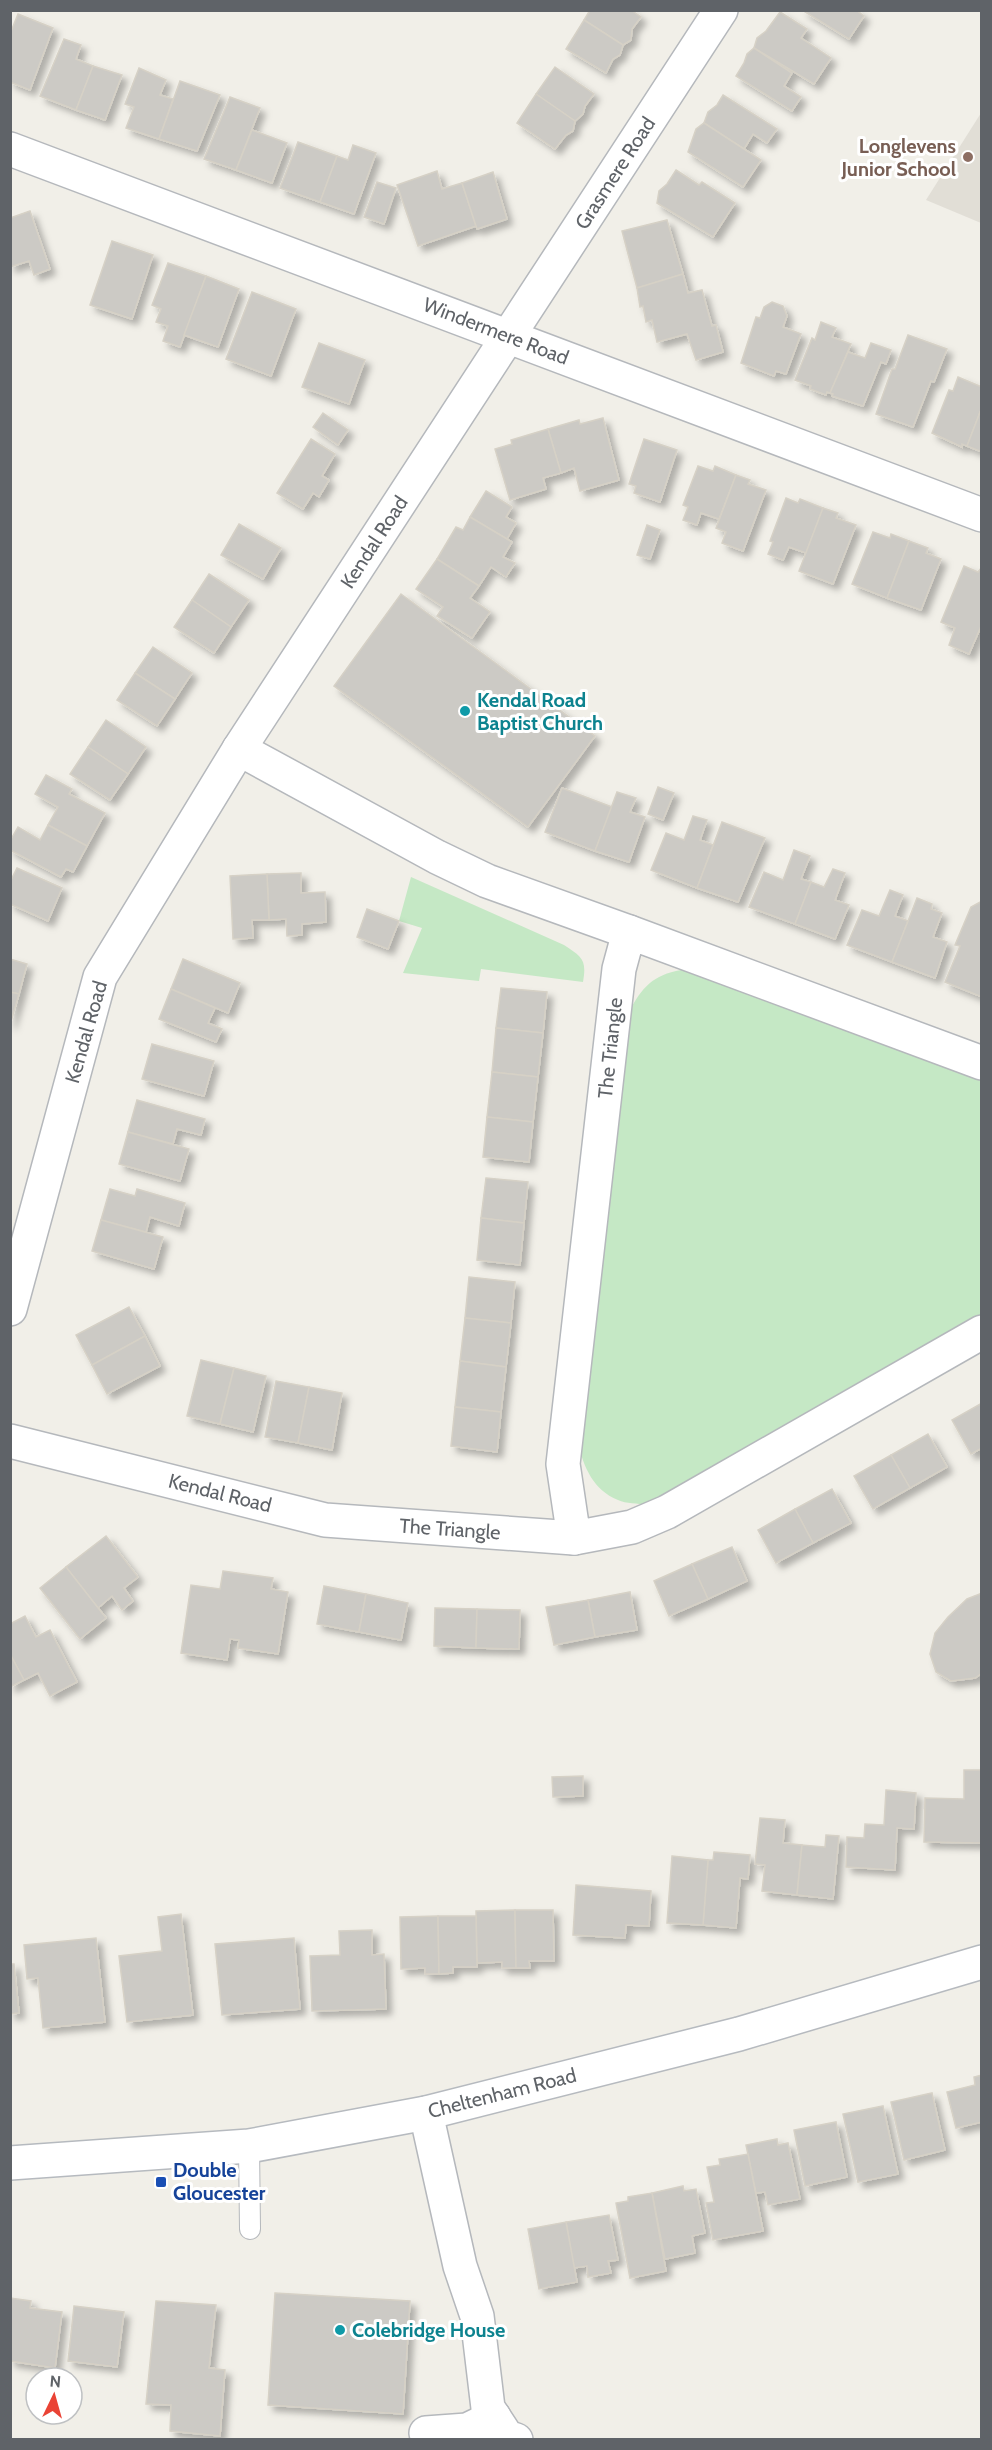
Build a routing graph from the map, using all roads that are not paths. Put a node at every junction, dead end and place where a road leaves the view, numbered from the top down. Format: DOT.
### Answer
graph roads {
  1 [pos="721,10"];
  2 [pos="10,149"];
  3 [pos="508,335"];
  4 [pos="981,515"];
  5 [pos="239,749"];
  6 [pos="629,932"];
  7 [pos="981,1063"];
  8 [pos="10,1309"];
  9 [pos="981,1332"];
  10 [pos="10,1441"];
  11 [pos="325,1520"];
  12 [pos="574,1538"];
  13 [pos="981,1962"];
  14 [pos="426,2113"];
  15 [pos="249,2146"];
  16 [pos="10,2163"];
  17 [pos="250,2229"];
  18 [pos="505,2428"];
  19 [pos="426,2433"];
  1 -- 3 [label="street, Grasmere Road"];
  2 -- 3 [label="street, Windermere Road"];
  3 -- 4 [label="street, Windermere Road"];
  3 -- 5 [label="street, Kendal Road"];
  5 -- 6 [label="street"];
  5 -- 8 [label="street, Kendal Road"];
  6 -- 7 [label="street"];
  6 -- 12 [label="street, The Triangle"];
  9 -- 12 [label="street, The Triangle"];
  10 -- 11 [label="street, Kendal Road"];
  11 -- 12 [label="street, The Triangle"];
  13 -- 14 [label="street, Cheltenham Road"];
  14 -- 15 [label="street, Cheltenham Road"];
  14 -- 18 [label="street"];
  15 -- 16 [label="street, Cheltenham Road"];
  15 -- 17 [label="lane"];
  18 -- 19 [label="street"];
}
